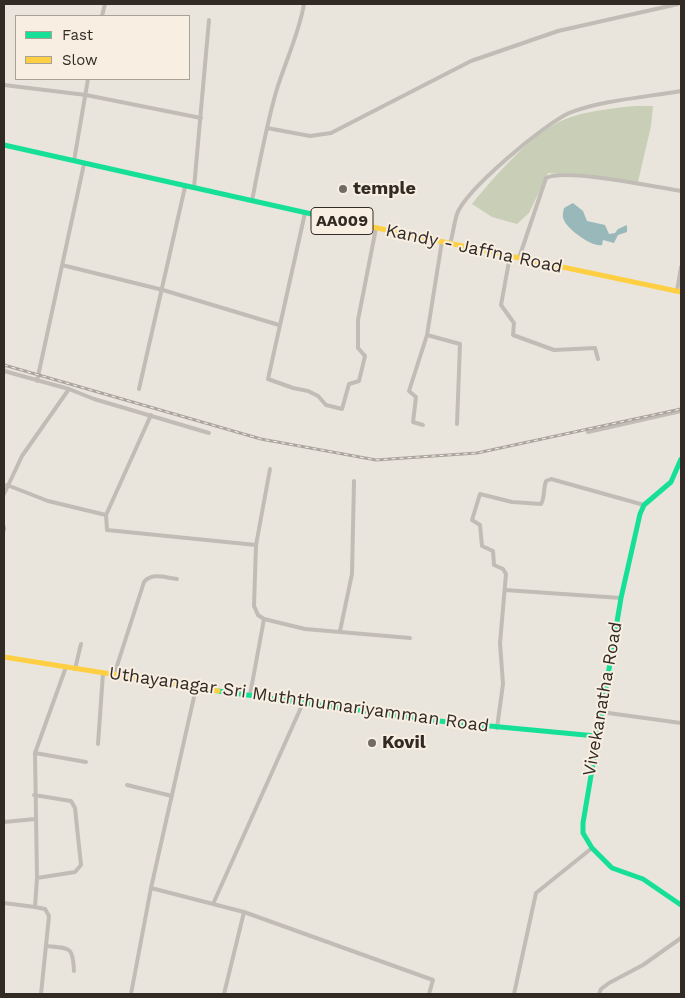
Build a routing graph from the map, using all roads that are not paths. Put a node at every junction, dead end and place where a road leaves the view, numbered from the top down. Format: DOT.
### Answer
graph roads {
  1 [pos="304,4"];
  2 [pos="678,4"];
  3 [pos="209,20"];
  4 [pos="88,80"];
  5 [pos="4,85"];
  6 [pos="681,91"];
  7 [pos="86,95"];
  8 [pos="201,118"];
  9 [pos="267,128"];
  10 [pos="4,145"];
  11 [pos="74,161"];
  12 [pos="84,163"];
  13 [pos="185,186"];
  14 [pos="194,188"];
  15 [pos="681,190"];
  16 [pos="252,201"];
  17 [pos="305,213"];
  18 [pos="376,228"];
  19 [pos="442,241"];
  20 [pos="450,244"];
  21 [pos="510,256"];
  22 [pos="519,258"];
  23 [pos="62,265"];
  24 [pos="681,267"];
  25 [pos="163,290"];
  26 [pos="679,292"];
  27 [pos="280,326"];
  28 [pos="426,335"];
  29 [pos="598,359"];
  30 [pos="4,371"];
  31 [pos="37,381"];
  32 [pos="69,389"];
  33 [pos="139,389"];
  34 [pos="681,411"];
  35 [pos="151,415"];
  36 [pos="458,424"];
  37 [pos="423,425"];
  38 [pos="588,432"];
  39 [pos="209,433"];
  40 [pos="681,459"];
  41 [pos="270,469"];
  42 [pos="354,481"];
  43 [pos="8,485"];
  44 [pos="4,494"];
  45 [pos="644,506"];
  46 [pos="106,515"];
  47 [pos="256,545"];
  48 [pos="177,579"];
  49 [pos="505,590"];
  50 [pos="620,598"];
  51 [pos="264,619"];
  52 [pos="340,631"];
  53 [pos="410,638"];
  54 [pos="81,644"];
  55 [pos="4,657"];
  56 [pos="66,668"];
  57 [pos="75,669"];
  58 [pos="103,673"];
  59 [pos="114,675"];
  60 [pos="196,688"];
  61 [pos="250,695"];
  62 [pos="303,703"];
  63 [pos="601,712"];
  64 [pos="681,723"];
  65 [pos="497,728"];
  66 [pos="596,736"];
  67 [pos="98,744"];
  68 [pos="35,753"];
  69 [pos="86,762"];
  70 [pos="127,785"];
  71 [pos="34,795"];
  72 [pos="172,796"];
  73 [pos="35,819"];
  74 [pos="4,822"];
  75 [pos="592,848"];
  76 [pos="37,878"];
  77 [pos="151,888"];
  78 [pos="4,904"];
  79 [pos="213,904"];
  80 [pos="681,905"];
  81 [pos="35,907"];
  82 [pos="244,912"];
  83 [pos="681,938"];
  84 [pos="46,946"];
  85 [pos="74,971"];
  86 [pos="41,994"];
  87 [pos="132,994"];
  88 [pos="224,994"];
  89 [pos="429,994"];
  90 [pos="514,994"];
  91 [pos="599,994"];
  1 -- 9 [label="street"];
  2 -- 9 [label="street"];
  3 -- 8 [label="street"];
  4 -- 7 [label="street"];
  5 -- 7 [label="street"];
  6 -- 20 [label="street"];
  7 -- 8 [label="street"];
  7 -- 11 [label="street"];
  8 -- 14 [label="street"];
  9 -- 16 [label="street"];
  10 -- 11 [label="main road, Kandy - Jaffna Road / AA009"];
  11 -- 12 [label="main road, Kandy - Jaffna Road / AA009"];
  12 -- 13 [label="main road, Kandy - Jaffna Road / AA009"];
  12 -- 23 [label="street"];
  13 -- 14 [label="main road, Kandy - Jaffna Road / AA009"];
  13 -- 25 [label="street"];
  14 -- 16 [label="main road, Kandy - Jaffna Road / AA009"];
  15 -- 22 [label="street"];
  16 -- 17 [label="main road, Kandy - Jaffna Road / AA009"];
  17 -- 18 [label="main road, Kandy - Jaffna Road / AA009"];
  17 -- 27 [label="street"];
  18 -- 19 [label="main road, Kandy - Jaffna Road / AA009"];
  18 -- 27 [label="street"];
  19 -- 20 [label="main road, Kandy - Jaffna Road / AA009"];
  19 -- 28 [label="street"];
  20 -- 21 [label="main road, Kandy - Jaffna Road / AA009"];
  21 -- 22 [label="main road, Kandy - Jaffna Road / AA009"];
  21 -- 29 [label="street"];
  22 -- 26 [label="main road, Kandy - Jaffna Road / AA009"];
  23 -- 25 [label="street"];
  23 -- 31 [label="street"];
  24 -- 26 [label="street"];
  25 -- 27 [label="street"];
  25 -- 33 [label="street"];
  28 -- 36 [label="street"];
  28 -- 37 [label="street"];
  30 -- 31 [label="street"];
  31 -- 32 [label="street"];
  32 -- 35 [label="street"];
  32 -- 43 [label="street"];
  34 -- 38 [label="street"];
  35 -- 39 [label="street"];
  35 -- 46 [label="street"];
  40 -- 45 [label="main road"];
  41 -- 47 [label="street"];
  42 -- 52 [label="street"];
  43 -- 44 [label="street"];
  43 -- 46 [label="street"];
  45 -- 49 [label="street"];
  45 -- 50 [label="main road, Vivekanatha Road"];
  46 -- 47 [label="street"];
  47 -- 51 [label="street"];
  48 -- 59 [label="street"];
  49 -- 50 [label="street"];
  49 -- 65 [label="street"];
  50 -- 63 [label="main road, Vivekanatha Road"];
  51 -- 52 [label="street"];
  51 -- 61 [label="street"];
  52 -- 53 [label="street"];
  54 -- 57 [label="street"];
  55 -- 56 [label="main road, Uthayanagar Sri Muththumariyamman Road"];
  56 -- 57 [label="main road, Uthayanagar Sri Muththumariyamman Road"];
  56 -- 68 [label="street"];
  57 -- 58 [label="main road, Uthayanagar Sri Muththumariyamman Road"];
  58 -- 59 [label="main road, Uthayanagar Sri Muththumariyamman Road"];
  58 -- 67 [label="street"];
  59 -- 60 [label="main road, Uthayanagar Sri Muththumariyamman Road"];
  60 -- 61 [label="main road, Uthayanagar Sri Muththumariyamman Road"];
  60 -- 72 [label="street"];
  61 -- 62 [label="main road, Uthayanagar Sri Muththumariyamman Road"];
  62 -- 65 [label="main road, Uthayanagar Sri Muththumariyamman Road"];
  62 -- 79 [label="street"];
  63 -- 64 [label="street"];
  63 -- 66 [label="main road, Vivekanatha Road"];
  65 -- 66 [label="main road, Uthayanagar Sri Muththumariyamman Road"];
  66 -- 75 [label="main road, Vivekanatha Road"];
  68 -- 69 [label="street"];
  68 -- 71 [label="street"];
  70 -- 72 [label="street"];
  71 -- 73 [label="street"];
  71 -- 76 [label="street"];
  72 -- 77 [label="street"];
  73 -- 74 [label="street"];
  73 -- 76 [label="street"];
  75 -- 80 [label="main road, Vivekanatha Road"];
  75 -- 90 [label="street"];
  76 -- 81 [label="street"];
  77 -- 79 [label="street"];
  77 -- 87 [label="street"];
  78 -- 81 [label="street"];
  79 -- 82 [label="street"];
  81 -- 84 [label="street"];
  82 -- 88 [label="street"];
  82 -- 89 [label="street"];
  83 -- 91 [label="street"];
  84 -- 85 [label="street"];
  84 -- 86 [label="street"];
}
